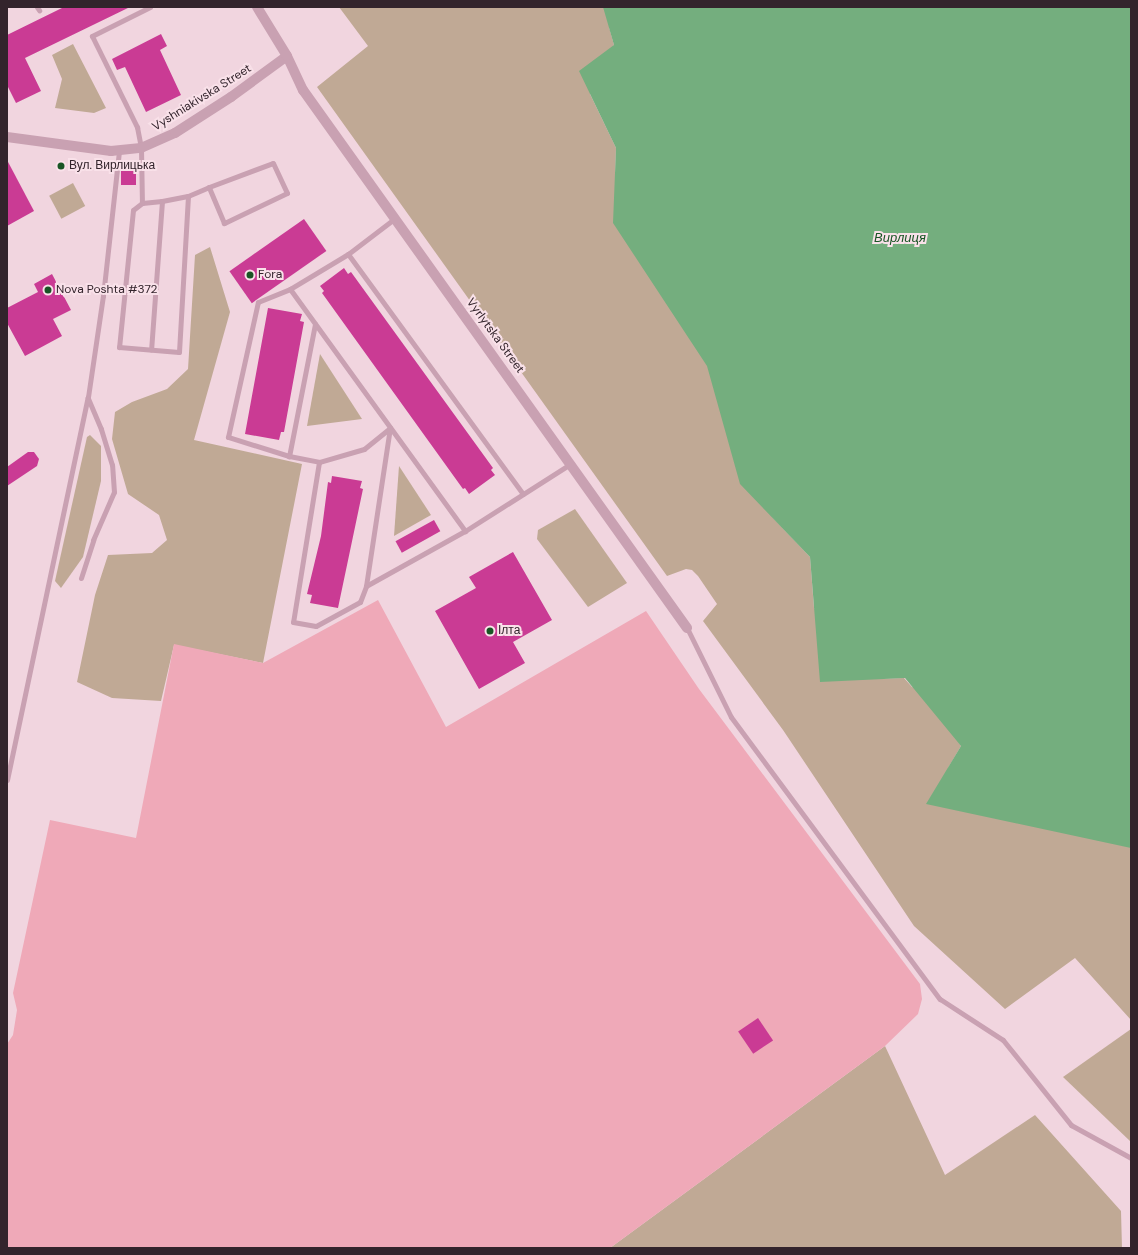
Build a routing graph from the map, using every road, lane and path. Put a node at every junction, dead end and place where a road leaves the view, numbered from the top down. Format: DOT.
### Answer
graph roads {
  1 [pos="150,7"];
  2 [pos="257,7"];
  3 [pos="287,56"];
  4 [pos="7,137"];
  5 [pos="141,148"];
  6 [pos="119,151"];
  7 [pos="209,188"];
  8 [pos="188,196"];
  9 [pos="162,201"];
  10 [pos="142,203"];
  11 [pos="394,219"];
  12 [pos="348,254"];
  13 [pos="290,289"];
  14 [pos="315,324"];
  15 [pos="151,350"];
  16 [pos="88,397"];
  17 [pos="390,428"];
  18 [pos="289,456"];
  19 [pos="319,462"];
  20 [pos="570,464"];
  21 [pos="523,494"];
  22 [pos="464,531"];
  23 [pos="81,578"];
  24 [pos="366,586"];
  25 [pos="687,628"];
  26 [pos="7,780"];
  27 [pos="1131,1158"];
  1 -- 5 [label="lane"];
  2 -- 3 [label="street, Vyrlytska Street"];
  3 -- 5 [label="street, Vyshniakivska Street"];
  3 -- 11 [label="street, Vyrlytska Street"];
  4 -- 6 [label="street, Vyshniakivska Street"];
  5 -- 6 [label="street, Vyshniakivska Street"];
  5 -- 10 [label="lane"];
  6 -- 16 [label="lane"];
  7 -- 7 [label="lane"];
  7 -- 8 [label="lane"];
  8 -- 9 [label="lane"];
  8 -- 15 [label="lane"];
  9 -- 10 [label="lane"];
  9 -- 15 [label="lane"];
  10 -- 15 [label="lane"];
  11 -- 12 [label="lane"];
  11 -- 20 [label="street, Vyrlytska Street"];
  12 -- 13 [label="lane"];
  12 -- 21 [label="lane"];
  13 -- 14 [label="lane"];
  13 -- 18 [label="lane"];
  14 -- 17 [label="lane"];
  14 -- 18 [label="lane"];
  16 -- 23 [label="lane"];
  16 -- 26 [label="lane"];
  17 -- 19 [label="lane"];
  17 -- 22 [label="lane"];
  17 -- 24 [label="lane"];
  18 -- 19 [label="lane"];
  19 -- 24 [label="lane"];
  20 -- 21 [label="lane"];
  20 -- 25 [label="street, Vyrlytska Street"];
  21 -- 22 [label="lane"];
  22 -- 24 [label="lane"];
  25 -- 27 [label="lane"];
}
